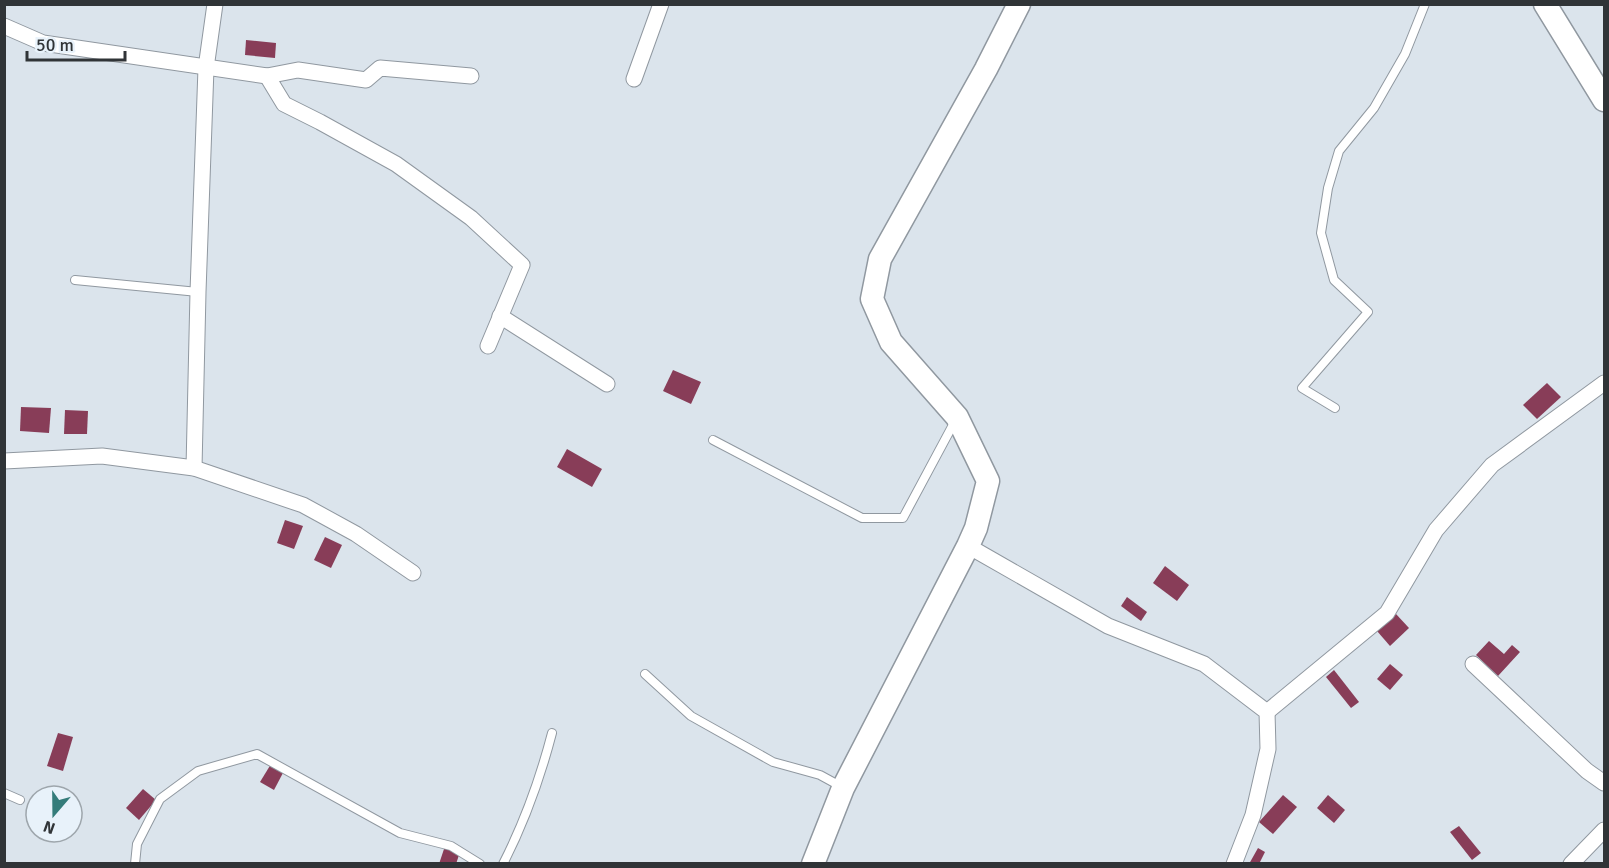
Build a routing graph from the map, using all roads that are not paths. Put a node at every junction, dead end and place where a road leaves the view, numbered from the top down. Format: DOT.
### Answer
graph roads {
  1 [pos="215,4"];
  2 [pos="662,4"];
  3 [pos="1019,4"];
  4 [pos="1425,4"];
  5 [pos="1545,4"];
  6 [pos="6,32"];
  7 [pos="206,68"];
  8 [pos="267,76"];
  9 [pos="471,76"];
  10 [pos="634,79"];
  11 [pos="1605,100"];
  12 [pos="75,280"];
  13 [pos="198,292"];
  14 [pos="500,316"];
  15 [pos="488,346"];
  16 [pos="1605,382"];
  17 [pos="607,384"];
  18 [pos="1335,408"];
  19 [pos="957,417"];
  20 [pos="713,440"];
  21 [pos="4,461"];
  22 [pos="194,468"];
  23 [pos="968,546"];
  24 [pos="413,573"];
  25 [pos="1473,664"];
  26 [pos="645,674"];
  27 [pos="1267,712"];
  28 [pos="552,733"];
  29 [pos="1605,783"];
  30 [pos="843,788"];
  31 [pos="4,793"];
  32 [pos="20,800"];
  33 [pos="1605,830"];
  34 [pos="135,864"];
  35 [pos="480,864"];
  36 [pos="503,864"];
  37 [pos="813,864"];
  38 [pos="1234,864"];
  39 [pos="1571,864"];
  1 -- 7 [label="street"];
  2 -- 10 [label="street"];
  3 -- 19 [label="street"];
  4 -- 18 [label="lane"];
  5 -- 11 [label="street"];
  6 -- 7 [label="street"];
  7 -- 8 [label="street"];
  7 -- 13 [label="street"];
  8 -- 9 [label="street"];
  8 -- 14 [label="street"];
  12 -- 13 [label="lane"];
  13 -- 22 [label="street"];
  14 -- 15 [label="street"];
  14 -- 17 [label="street"];
  16 -- 27 [label="street"];
  19 -- 20 [label="lane"];
  19 -- 23 [label="street"];
  21 -- 22 [label="street"];
  22 -- 24 [label="street"];
  23 -- 27 [label="street"];
  23 -- 30 [label="street"];
  25 -- 29 [label="street"];
  26 -- 30 [label="lane"];
  27 -- 38 [label="street"];
  28 -- 36 [label="lane"];
  30 -- 37 [label="street"];
  31 -- 32 [label="lane"];
  33 -- 39 [label="street"];
  34 -- 35 [label="lane"];
}
